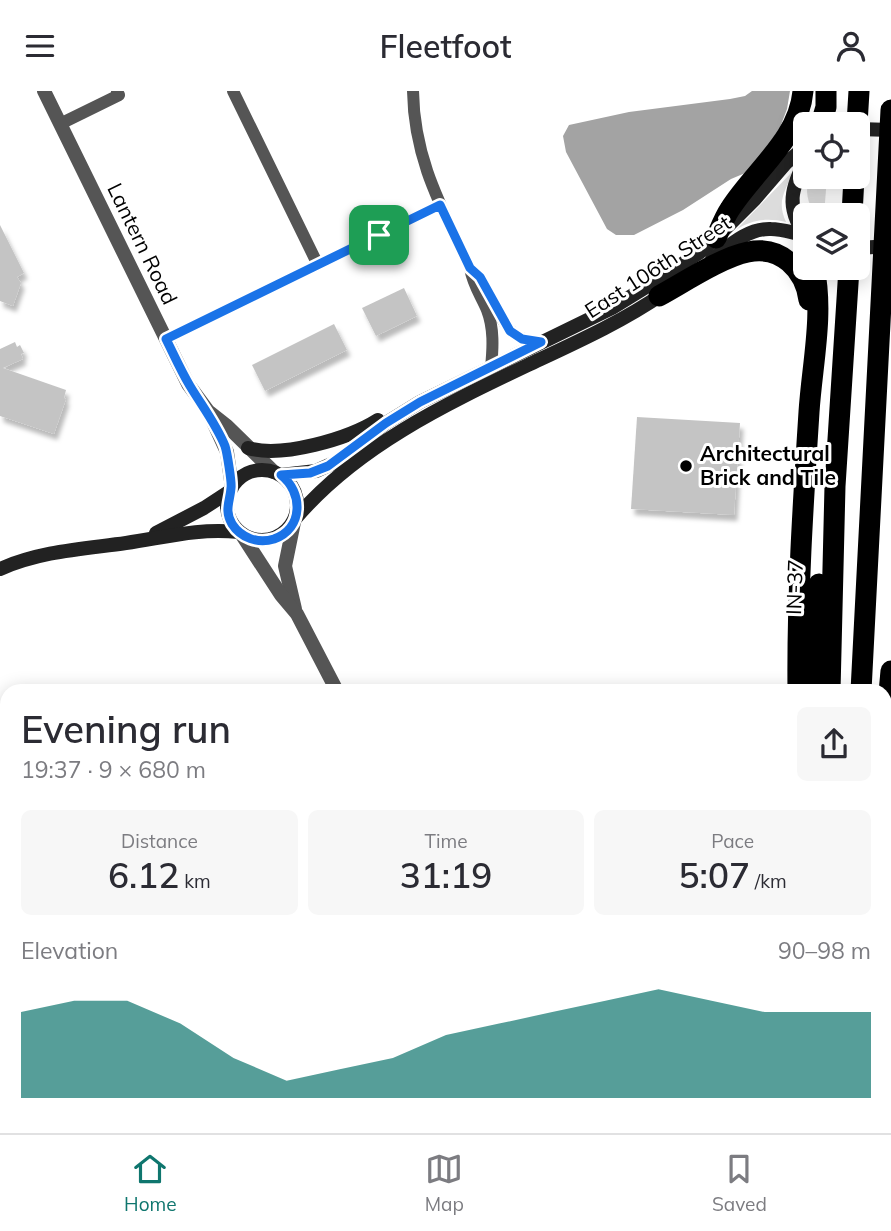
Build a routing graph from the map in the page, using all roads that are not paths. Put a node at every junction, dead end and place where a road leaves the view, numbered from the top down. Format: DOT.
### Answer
graph roads {
  1 [pos="44,91"];
  2 [pos="117,91"];
  3 [pos="233,91"];
  4 [pos="413,91"];
  5 [pos="803,91"];
  6 [pos="826,91"];
  7 [pos="859,91"];
  8 [pos="891,110"];
  9 [pos="825,112"];
  10 [pos="858,112"];
  11 [pos="60,124"];
  12 [pos="870,128"];
  13 [pos="891,130"];
  14 [pos="793,157"];
  15 [pos="793,189"];
  16 [pos="440,205"];
  17 [pos="793,208"];
  18 [pos="793,233"];
  19 [pos="716,238"];
  20 [pos="891,247"];
  21 [pos="870,248"];
  22 [pos="318,265"];
  23 [pos="470,268"];
  24 [pos="815,280"];
  25 [pos="848,280"];
  26 [pos="659,296"];
  27 [pos="166,339"];
  28 [pos="541,342"];
  29 [pos="491,367"];
  30 [pos="420,402"];
  31 [pos="208,411"];
  32 [pos="809,411"];
  33 [pos="248,449"];
  34 [pos="277,473"];
  35 [pos="835,486"];
  36 [pos="231,489"];
  37 [pos="294,520"];
  38 [pos="240,533"];
  39 [pos="142,540"];
  40 [pos="0,569"];
  41 [pos="297,614"];
  42 [pos="333,684"];
  43 [pos="797,684"];
  44 [pos="815,684"];
  45 [pos="830,684"];
  46 [pos="861,684"];
  1 -- 11 [label="street, Lantern Road"];
  2 -- 11 [label="street"];
  3 -- 22 [label="street"];
  4 -- 16 [label="street"];
  5 -- 19 [label="highway"];
  6 -- 9 [label="highway"];
  7 -- 10 [label="highway"];
  8 -- 46 [label="highway"];
  11 -- 27 [label="street, Lantern Road"];
  12 -- 13 [label="main road"];
  14 -- 19 [label="main road, East 106th Street"];
  15 -- 17 [label="main road"];
  16 -- 22 [label="street"];
  16 -- 23 [label="street"];
  18 -- 26 [label="main road, East 106th Street"];
  19 -- 28 [label="main road, East 106th Street"];
  20 -- 21 [label="main road"];
  22 -- 27 [label="street"];
  23 -- 28 [label="street"];
  23 -- 29 [label="street"];
  24 -- 32 [label="highway"];
  25 -- 35 [label="highway"];
  26 -- 32 [label="highway"];
  26 -- 37 [label="main road, East 106th Street"];
  27 -- 31 [label="street, Lantern Road"];
  28 -- 29 [label="main road, East 106th Street"];
  29 -- 30 [label="main road, East 106th Street"];
  30 -- 33 [label="main road"];
  30 -- 34 [label="main road, East 106th Street"];
  31 -- 33 [label="street, Lantern Road"];
  31 -- 36 [label="street, Lantern Road"];
  32 -- 43 [label="highway"];
  33 -- 34 [label="street, Lantern Road"];
  34 -- 36 [label="main road"];
  34 -- 37 [label="main road"];
  35 -- 44 [label="highway, IN-37"];
  35 -- 45 [label="highway"];
  36 -- 38 [label="main road"];
  36 -- 39 [label="main road"];
  37 -- 38 [label="main road"];
  37 -- 41 [label="street"];
  38 -- 39 [label="main road"];
  38 -- 41 [label="street"];
  39 -- 40 [label="main road"];
  41 -- 42 [label="street"];
}
